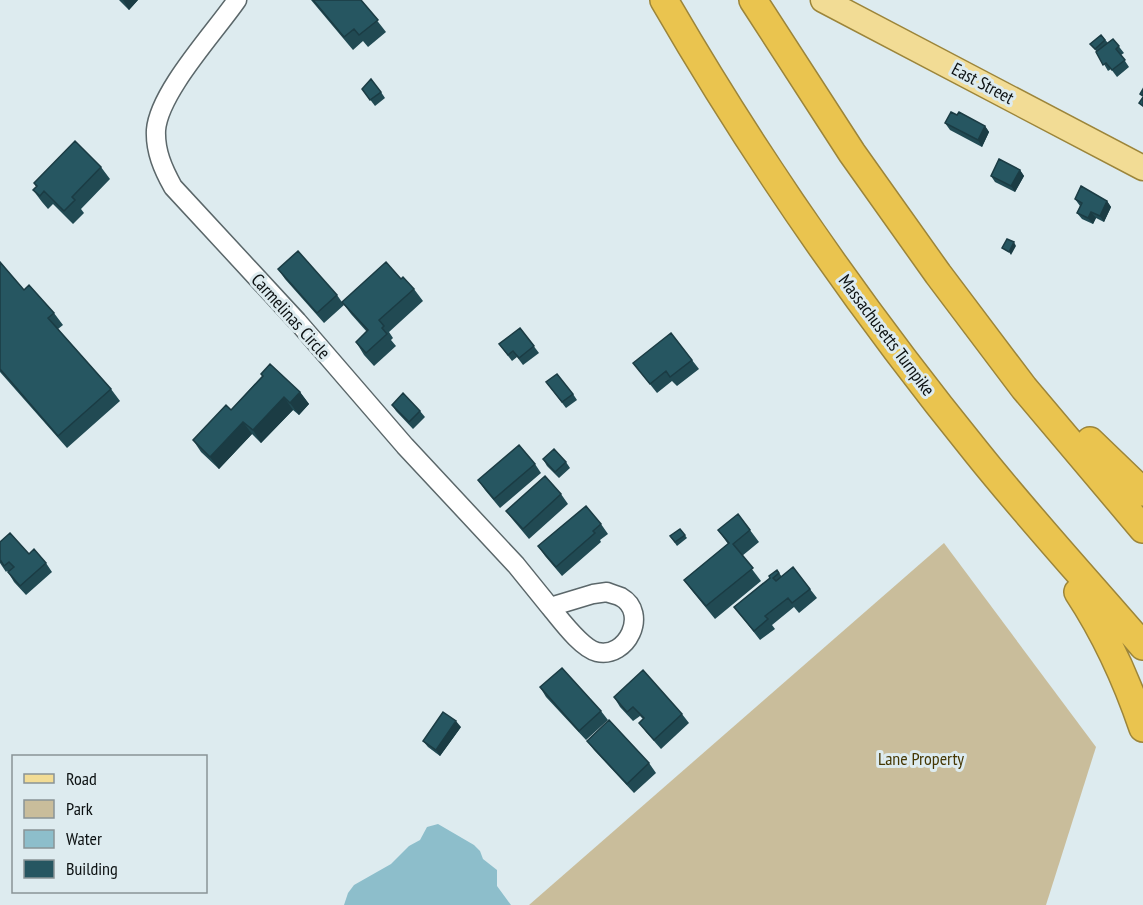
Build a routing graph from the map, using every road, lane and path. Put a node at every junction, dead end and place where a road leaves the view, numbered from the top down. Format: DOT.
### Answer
graph roads {
  1 [pos="237,0"];
  2 [pos="823,0"];
  3 [pos="758,8"];
  4 [pos="669,9"];
  5 [pos="1143,168"];
  6 [pos="938,274"];
  7 [pos="1143,492"];
  8 [pos="1021,506"];
  9 [pos="1143,529"];
  10 [pos="550,607"];
  11 [pos="1143,646"];
  12 [pos="1143,728"];
  1 -- 10 [label="street, Carmelinas Circle"];
  2 -- 5 [label="main road, East Street"];
  3 -- 6 [label="highway"];
  4 -- 8 [label="highway, Massachusetts Turnpike"];
  6 -- 7 [label="highway"];
  6 -- 9 [label="highway"];
  8 -- 11 [label="highway, Massachusetts Turnpike"];
  8 -- 12 [label="highway"];
}
